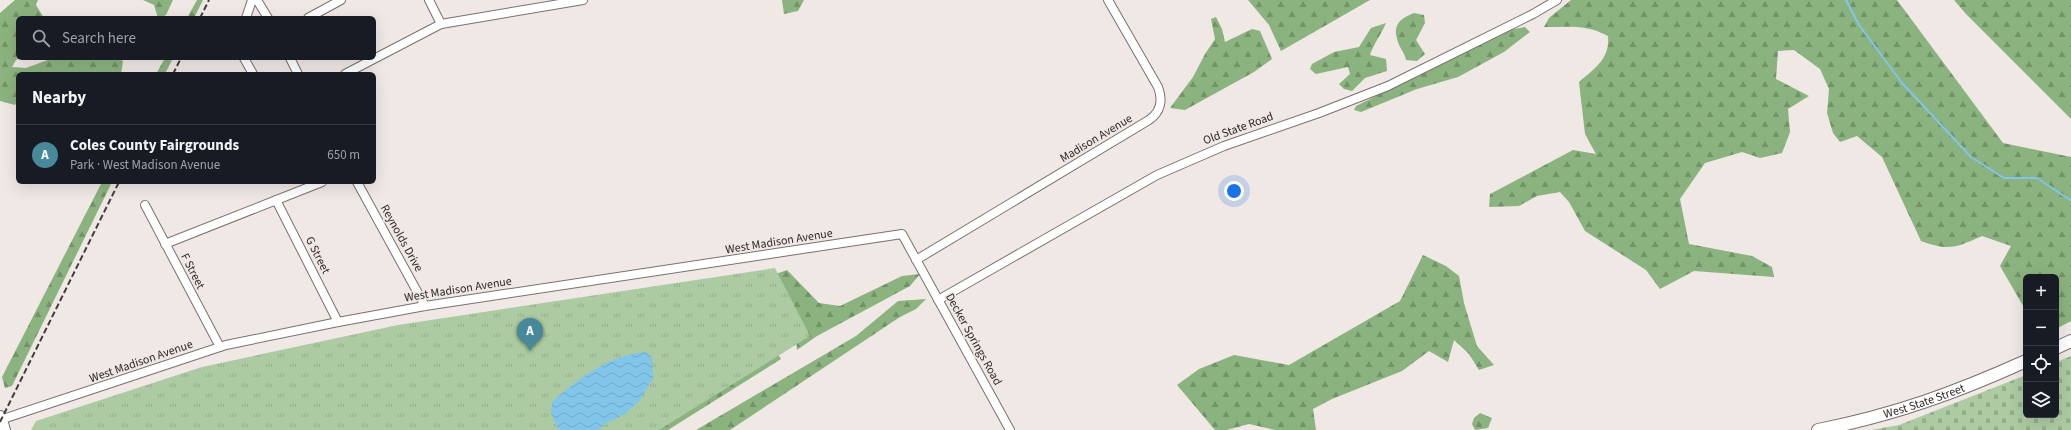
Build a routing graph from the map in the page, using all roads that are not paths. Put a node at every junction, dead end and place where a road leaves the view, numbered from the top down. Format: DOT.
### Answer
graph roads {
  1 [pos="252,0"];
  2 [pos="257,0"];
  3 [pos="341,0"];
  4 [pos="429,0"];
  5 [pos="582,0"];
  6 [pos="1557,0"];
  7 [pos="1110,3"];
  8 [pos="247,16"];
  9 [pos="267,16"];
  10 [pos="312,16"];
  11 [pos="441,24"];
  12 [pos="376,58"];
  13 [pos="245,60"];
  14 [pos="291,60"];
  15 [pos="372,60"];
  16 [pos="253,72"];
  17 [pos="297,72"];
  18 [pos="349,72"];
  19 [pos="317,184"];
  20 [pos="358,184"];
  21 [pos="276,200"];
  22 [pos="145,205"];
  23 [pos="165,244"];
  24 [pos="916,260"];
  25 [pos="938,300"];
  26 [pos="425,306"];
  27 [pos="338,322"];
  28 [pos="2071,341"];
  29 [pos="220,347"];
  30 [pos="2059,347"];
  31 [pos="2023,362"];
  32 [pos="1,422"];
  33 [pos="1010,430"];
  34 [pos="1818,430"];
  1 -- 8 [label="street"];
  2 -- 9 [label="street"];
  3 -- 10 [label="street"];
  4 -- 11 [label="street"];
  5 -- 11 [label="street"];
  6 -- 25 [label="street, Old State Road"];
  7 -- 24 [label="street, Madison Avenue"];
  11 -- 12 [label="street"];
  13 -- 16 [label="street"];
  14 -- 17 [label="street"];
  15 -- 18 [label="street"];
  19 -- 21 [label="street"];
  20 -- 26 [label="street, Reynolds Drive"];
  21 -- 23 [label="street"];
  21 -- 27 [label="street, G Street"];
  22 -- 23 [label="street, F Street"];
  23 -- 29 [label="street, F Street"];
  24 -- 25 [label="street, Decker Springs Road"];
  24 -- 26 [label="street, West Madison Avenue"];
  25 -- 33 [label="street, Decker Springs Road"];
  26 -- 27 [label="street, West Madison Avenue"];
  27 -- 29 [label="street, West Madison Avenue"];
  28 -- 30 [label="street"];
  29 -- 32 [label="street, West Madison Avenue"];
  31 -- 34 [label="street, West State Street"];
}
